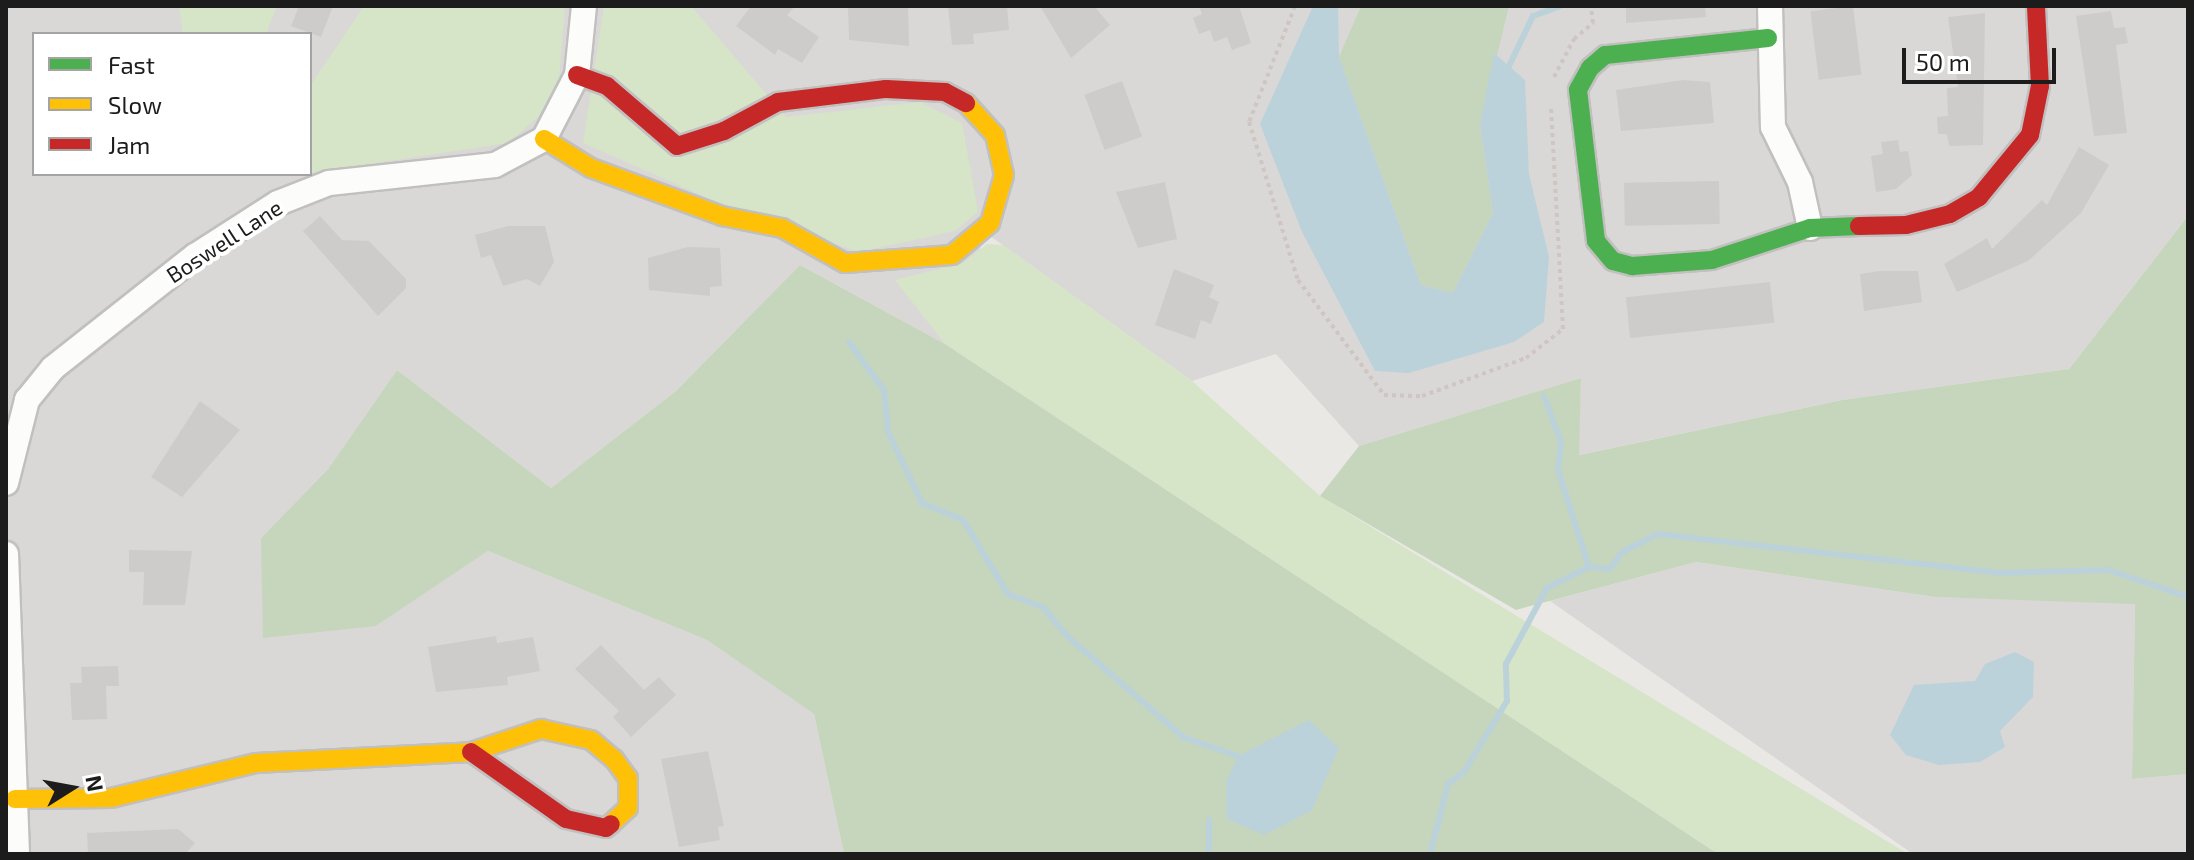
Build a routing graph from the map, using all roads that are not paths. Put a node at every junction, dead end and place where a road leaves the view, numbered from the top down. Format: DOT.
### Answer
graph roads {
  1 [pos="584,6"];
  2 [pos="1770,6"];
  3 [pos="2036,6"];
  4 [pos="1768,38"];
  5 [pos="577,75"];
  6 [pos="544,139"];
  7 [pos="1810,228"];
  8 [pos="9,439"];
  9 [pos="6,483"];
  10 [pos="6,554"];
  11 [pos="471,752"];
  12 [pos="15,799"];
  13 [pos="17,854"];
  1 -- 5 [label="street"];
  2 -- 4 [label="street"];
  3 -- 7 [label="street"];
  4 -- 7 [label="street"];
  4 -- 7 [label="street"];
  5 -- 6 [label="street"];
  5 -- 6 [label="street"];
  6 -- 8 [label="street, Boswell Lane"];
  8 -- 9 [label="street, Boswell Lane"];
  10 -- 12 [label="street"];
  11 -- 11 [label="street"];
  11 -- 12 [label="street"];
  12 -- 13 [label="street"];
}
